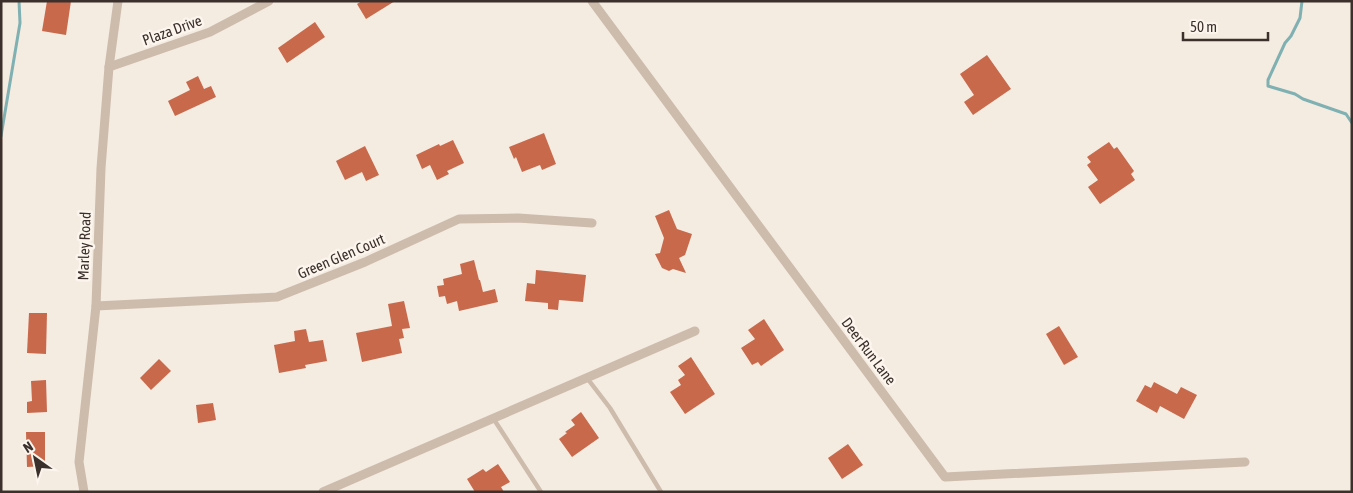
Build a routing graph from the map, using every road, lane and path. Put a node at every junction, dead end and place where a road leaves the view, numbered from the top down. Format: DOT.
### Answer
graph roads {
  1 [pos="118,1"];
  2 [pos="269,1"];
  3 [pos="592,1"];
  4 [pos="109,67"];
  5 [pos="592,223"];
  6 [pos="96,306"];
  7 [pos="695,331"];
  8 [pos="587,378"];
  9 [pos="493,418"];
  10 [pos="1245,462"];
  11 [pos="84,492"];
  12 [pos="323,492"];
  13 [pos="541,492"];
  14 [pos="661,492"];
  1 -- 4 [label="street, Marley Road"];
  2 -- 4 [label="street, Plaza Drive"];
  3 -- 10 [label="street, Deer Run Lane"];
  4 -- 6 [label="street, Marley Road"];
  5 -- 6 [label="street, Green Glen Court"];
  6 -- 11 [label="street, Marley Road"];
  7 -- 8 [label="street"];
  8 -- 9 [label="street"];
  8 -- 14 [label="lane"];
  9 -- 12 [label="street"];
  9 -- 13 [label="lane"];
}
